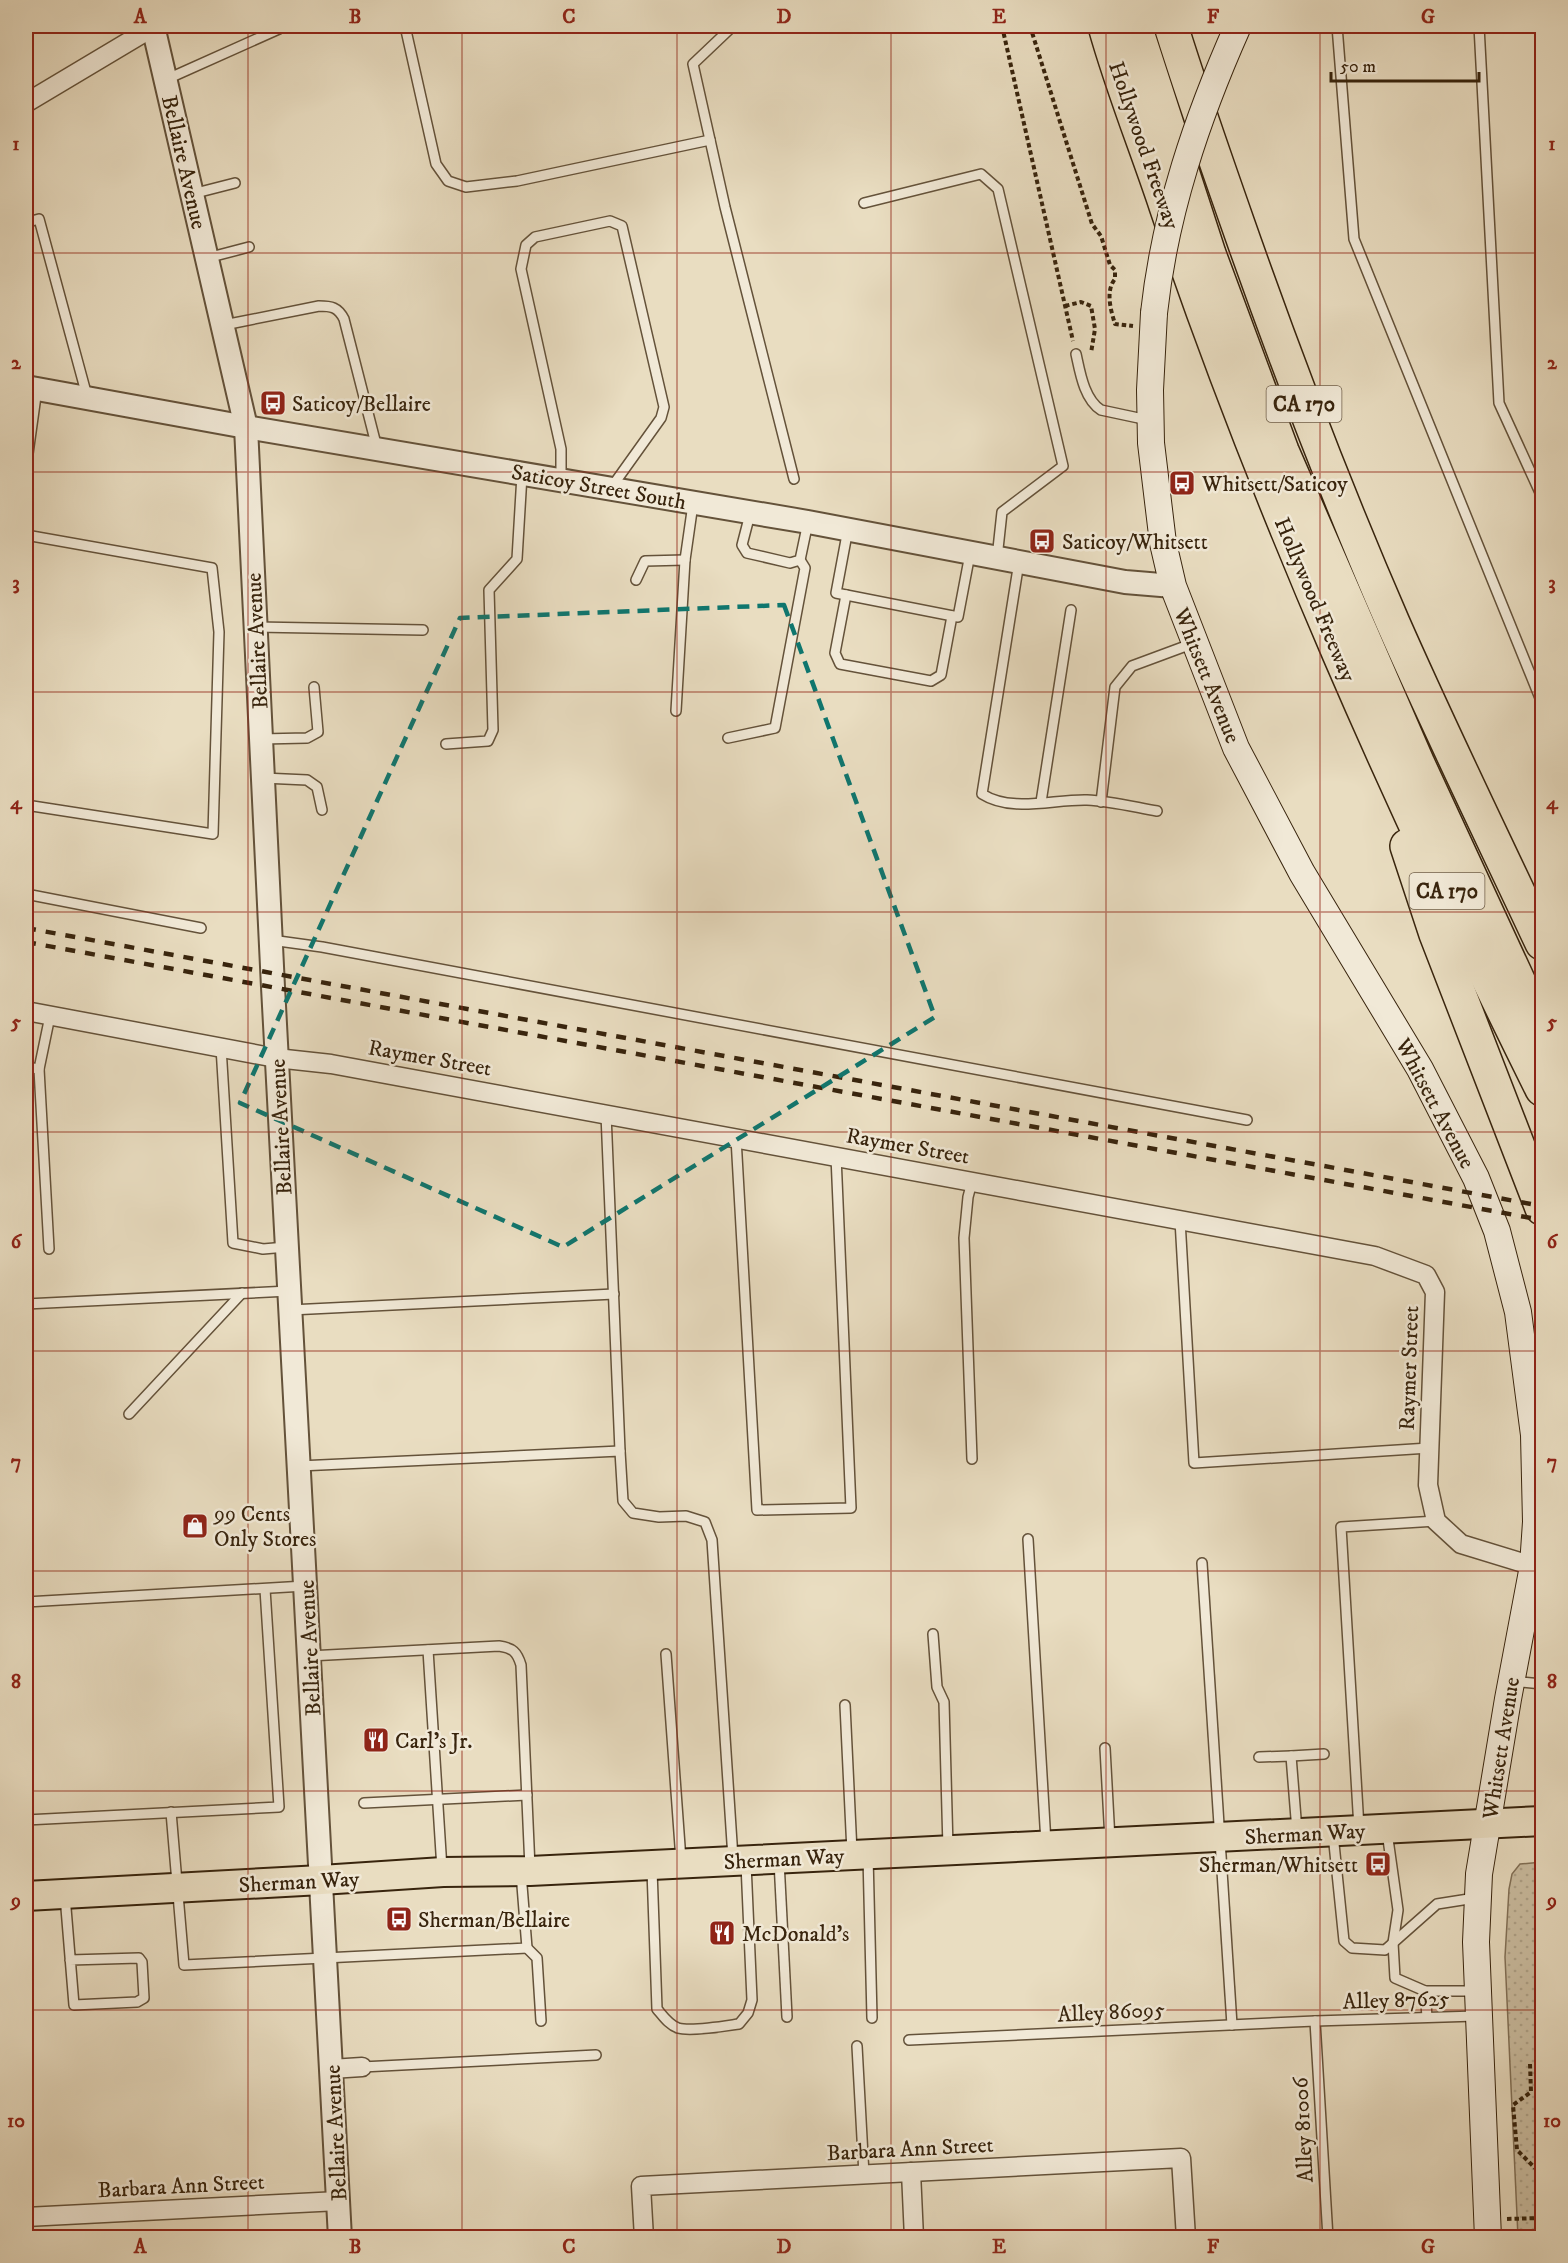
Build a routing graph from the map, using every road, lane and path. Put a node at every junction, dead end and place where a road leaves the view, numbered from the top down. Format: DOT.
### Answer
graph roads {
  1 [pos="154,26"];
  2 [pos="405,26"];
  3 [pos="733,26"];
  4 [pos="1002,26"];
  5 [pos="1030,26"];
  6 [pos="1105,26"];
  7 [pos="1135,26"];
  8 [pos="1150,26"];
  9 [pos="1171,26"];
  10 [pos="1238,26"];
  11 [pos="1337,26"];
  12 [pos="1479,26"];
  13 [pos="279,29"];
  14 [pos="165,80"];
  15 [pos="26,103"];
  16 [pos="710,140"];
  17 [pos="235,183"];
  18 [pos="192,194"];
  19 [pos="864,203"];
  20 [pos="26,213"];
  21 [pos="249,247"];
  22 [pos="207,258"];
  23 [pos="1065,306"];
  24 [pos="222,326"];
  25 [pos="1154,328"];
  26 [pos="1095,329"];
  27 [pos="1076,354"];
  28 [pos="31,388"];
  29 [pos="88,398"];
  30 [pos="1151,421"];
  31 [pos="246,427"];
  32 [pos="377,448"];
  33 [pos="26,468"];
  34 [pos="523,472"];
  35 [pos="794,478"];
  36 [pos="561,479"];
  37 [pos="611,488"];
  38 [pos="1542,497"];
  39 [pos="693,502"];
  40 [pos="751,512"];
  41 [pos="808,522"];
  42 [pos="848,529"];
  43 [pos="26,535"];
  44 [pos="970,553"];
  45 [pos="685,560"];
  46 [pos="800,560"];
  47 [pos="1008,560"];
  48 [pos="636,580"];
  49 [pos="1173,586"];
  50 [pos="846,595"];
  51 [pos="1071,610"];
  52 [pos="952,616"];
  53 [pos="256,627"];
  54 [pos="423,630"];
  55 [pos="1194,644"];
  56 [pos="314,687"];
  57 [pos="1354,691"];
  58 [pos="1542,703"];
  59 [pos="676,711"];
  60 [pos="728,738"];
  61 [pos="261,739"];
  62 [pos="446,744"];
  63 [pos="1461,773"];
  64 [pos="263,778"];
  65 [pos="1041,802"];
  66 [pos="1101,802"];
  67 [pos="26,805"];
  68 [pos="322,810"];
  69 [pos="1157,811"];
  70 [pos="26,894"];
  71 [pos="1542,902"];
  72 [pos="201,928"];
  73 [pos="271,940"];
  74 [pos="1542,943"];
  75 [pos="1542,989"];
  76 [pos="26,1011"];
  77 [pos="50,1016"];
  78 [pos="1542,1032"];
  79 [pos="220,1047"];
  80 [pos="276,1058"];
  81 [pos="26,1066"];
  82 [pos="39,1069"];
  83 [pos="1542,1089"];
  84 [pos="606,1114"];
  85 [pos="1247,1120"];
  86 [pos="736,1138"];
  87 [pos="836,1156"];
  88 [pos="972,1182"];
  89 [pos="1542,1209"];
  90 [pos="1180,1220"];
  91 [pos="287,1247"];
  92 [pos="49,1249"];
  93 [pos="243,1293"];
  94 [pos="614,1294"];
  95 [pos="290,1300"];
  96 [pos="26,1304"];
  97 [pos="129,1414"];
  98 [pos="1429,1448"];
  99 [pos="620,1450"];
  100 [pos="972,1458"];
  101 [pos="299,1466"];
  102 [pos="1436,1521"];
  103 [pos="1028,1539"];
  104 [pos="1202,1563"];
  105 [pos="1533,1566"];
  106 [pos="305,1586"];
  107 [pos="265,1589"];
  108 [pos="26,1602"];
  109 [pos="933,1634"];
  110 [pos="429,1650"];
  111 [pos="666,1654"];
  112 [pos="309,1656"];
  113 [pos="1511,1680"];
  114 [pos="1542,1683"];
  115 [pos="845,1704"];
  116 [pos="1105,1748"];
  117 [pos="1324,1754"];
  118 [pos="1291,1756"];
  119 [pos="1258,1757"];
  120 [pos="527,1795"];
  121 [pos="438,1799"];
  122 [pos="364,1803"];
  123 [pos="171,1812"];
  124 [pos="26,1820"];
  125 [pos="1542,1821"];
  126 [pos="1488,1824"];
  127 [pos="1360,1830"];
  128 [pos="1298,1833"];
  129 [pos="1221,1837"];
  130 [pos="1110,1842"];
  131 [pos="1046,1845"];
  132 [pos="949,1850"];
  133 [pos="860,1854"];
  134 [pos="779,1858"];
  135 [pos="740,1860"];
  136 [pos="681,1863"];
  137 [pos="652,1864"];
  138 [pos="525,1871"];
  139 [pos="443,1872"];
  140 [pos="321,1881"];
  141 [pos="178,1888"];
  142 [pos="65,1894"];
  143 [pos="26,1896"];
  144 [pos="1478,1898"];
  145 [pos="1393,1943"];
  146 [pos="527,1948"];
  147 [pos="326,1958"];
  148 [pos="70,1960"];
  149 [pos="1425,1991"];
  150 [pos="1478,1991"];
  151 [pos="1478,2016"];
  152 [pos="1427,2017"];
  153 [pos="787,2018"];
  154 [pos="872,2018"];
  155 [pos="541,2020"];
  156 [pos="1315,2021"];
  157 [pos="1232,2025"];
  158 [pos="909,2040"];
  159 [pos="857,2046"];
  160 [pos="596,2055"];
  161 [pos="1530,2064"];
  162 [pos="362,2067"];
  163 [pos="331,2069"];
  164 [pos="911,2172"];
  165 [pos="864,2175"];
  166 [pos="1542,2175"];
  167 [pos="339,2201"];
  168 [pos="26,2217"];
  169 [pos="1542,2217"];
  170 [pos="1488,2229"];
  171 [pos="340,2238"];
  172 [pos="644,2238"];
  173 [pos="914,2238"];
  174 [pos="1186,2238"];
  175 [pos="1328,2238"];
  1 -- 14 [label="street, Bellaire Avenue"];
  1 -- 15 [label="street"];
  2 -- 16 [label="lane"];
  3 -- 16 [label="lane"];
  4 -- 23 [label="path"];
  5 -- 25 [label="path"];
  6 -- 57 [label="highway, Hollywood Freeway / CA 170"];
  7 -- 78 [label="highway"];
  8 -- 75 [label="highway"];
  9 -- 63 [label="highway, CA 170"];
  10 -- 25 [label="main road, Whitsett Avenue, bridge"];
  11 -- 58 [label="lane"];
  12 -- 38 [label="lane"];
  13 -- 14 [label="lane"];
  14 -- 18 [label="street, Bellaire Avenue"];
  16 -- 35 [label="lane"];
  17 -- 18 [label="lane"];
  18 -- 22 [label="street, Bellaire Avenue"];
  19 -- 47 [label="lane"];
  20 -- 29 [label="lane"];
  21 -- 22 [label="lane"];
  22 -- 24 [label="street, Bellaire Avenue"];
  23 -- 26 [label="path"];
  23 -- 27 [label="path"];
  24 -- 31 [label="street, Bellaire Avenue"];
  24 -- 32 [label="lane"];
  25 -- 30 [label="main road, Whitsett Avenue"];
  27 -- 30 [label="lane"];
  28 -- 29 [label="street, Saticoy Street South"];
  28 -- 33 [label="lane"];
  29 -- 31 [label="street, Saticoy Street South"];
  30 -- 49 [label="main road, Whitsett Avenue"];
  31 -- 32 [label="street, Saticoy Street South"];
  31 -- 53 [label="street, Bellaire Avenue"];
  32 -- 34 [label="street, Saticoy Street South"];
  34 -- 36 [label="street, Saticoy Street South"];
  34 -- 62 [label="lane"];
  36 -- 37 [label="street, Saticoy Street South"];
  36 -- 37 [label="lane"];
  37 -- 39 [label="street, Saticoy Street South"];
  39 -- 40 [label="street, Saticoy Street South"];
  39 -- 45 [label="lane"];
  40 -- 41 [label="street, Saticoy Street South"];
  40 -- 46 [label="lane"];
  41 -- 42 [label="street, Saticoy Street South"];
  41 -- 46 [label="lane"];
  42 -- 44 [label="street, Saticoy Street South"];
  42 -- 50 [label="lane"];
  43 -- 67 [label="lane"];
  44 -- 47 [label="street, Saticoy Street South"];
  44 -- 52 [label="lane"];
  45 -- 48 [label="lane"];
  45 -- 59 [label="lane"];
  46 -- 60 [label="lane"];
  47 -- 49 [label="street, Saticoy Street South"];
  47 -- 65 [label="lane"];
  49 -- 55 [label="main road, Whitsett Avenue"];
  50 -- 52 [label="lane"];
  50 -- 52 [label="lane"];
  51 -- 65 [label="lane"];
  53 -- 54 [label="lane"];
  53 -- 61 [label="street, Bellaire Avenue"];
  55 -- 66 [label="lane"];
  55 -- 105 [label="main road, Whitsett Avenue"];
  56 -- 61 [label="lane"];
  57 -- 83 [label="highway, Hollywood Freeway / CA 170"];
  57 -- 89 [label="highway"];
  61 -- 64 [label="street, Bellaire Avenue"];
  63 -- 71 [label="highway"];
  63 -- 74 [label="highway, CA 170"];
  64 -- 68 [label="lane"];
  64 -- 73 [label="street, Bellaire Avenue"];
  65 -- 66 [label="lane"];
  66 -- 69 [label="lane"];
  70 -- 72 [label="lane"];
  73 -- 80 [label="street, Bellaire Avenue"];
  73 -- 85 [label="lane"];
  76 -- 77 [label="street, Raymer Street"];
  77 -- 79 [label="street, Raymer Street"];
  77 -- 82 [label="lane"];
  79 -- 80 [label="street, Raymer Street"];
  79 -- 91 [label="lane"];
  80 -- 84 [label="street, Raymer Street"];
  80 -- 91 [label="street, Bellaire Avenue"];
  81 -- 82 [label="lane"];
  82 -- 92 [label="lane"];
  84 -- 86 [label="street, Raymer Street"];
  84 -- 94 [label="lane"];
  86 -- 87 [label="street, Raymer Street"];
  86 -- 87 [label="lane"];
  87 -- 88 [label="street, Raymer Street"];
  88 -- 90 [label="street, Raymer Street"];
  88 -- 100 [label="lane"];
  90 -- 98 [label="street, Raymer Street"];
  90 -- 98 [label="lane"];
  91 -- 95 [label="street, Bellaire Avenue"];
  93 -- 95 [label="lane"];
  93 -- 96 [label="lane"];
  93 -- 97 [label="lane"];
  94 -- 95 [label="lane"];
  94 -- 99 [label="lane"];
  95 -- 101 [label="street, Bellaire Avenue"];
  98 -- 102 [label="street, Raymer Street"];
  99 -- 101 [label="lane"];
  99 -- 135 [label="lane"];
  101 -- 106 [label="street, Bellaire Avenue"];
  102 -- 105 [label="street"];
  102 -- 127 [label="lane"];
  103 -- 131 [label="lane"];
  104 -- 129 [label="lane"];
  105 -- 113 [label="main road, Whitsett Avenue"];
  106 -- 107 [label="lane"];
  106 -- 112 [label="street, Bellaire Avenue"];
  107 -- 108 [label="lane"];
  107 -- 123 [label="lane"];
  109 -- 132 [label="lane"];
  110 -- 112 [label="lane"];
  110 -- 120 [label="lane"];
  110 -- 121 [label="lane"];
  111 -- 136 [label="lane"];
  112 -- 140 [label="street, Bellaire Avenue"];
  113 -- 114 [label="lane"];
  113 -- 126 [label="main road, Whitsett Avenue"];
  115 -- 133 [label="lane"];
  116 -- 130 [label="lane"];
  117 -- 118 [label="lane"];
  118 -- 119 [label="lane"];
  118 -- 128 [label="lane"];
  120 -- 121 [label="lane"];
  120 -- 138 [label="lane"];
  121 -- 122 [label="lane"];
  121 -- 139 [label="lane"];
  123 -- 124 [label="lane"];
  123 -- 141 [label="lane"];
  125 -- 126 [label="main road, Sherman Way"];
  126 -- 127 [label="main road, Sherman Way"];
  126 -- 144 [label="main road, Whitsett Avenue"];
  127 -- 128 [label="main road, Sherman Way"];
  127 -- 145 [label="lane"];
  127 -- 145 [label="lane"];
  128 -- 129 [label="main road, Sherman Way"];
  129 -- 130 [label="main road, Sherman Way"];
  129 -- 157 [label="lane"];
  130 -- 131 [label="main road, Sherman Way"];
  131 -- 132 [label="main road, Sherman Way"];
  132 -- 133 [label="main road, Sherman Way"];
  133 -- 134 [label="main road, Sherman Way"];
  133 -- 154 [label="lane"];
  134 -- 135 [label="main road, Sherman Way"];
  134 -- 153 [label="lane"];
  135 -- 136 [label="main road, Sherman Way"];
  135 -- 137 [label="lane"];
  136 -- 137 [label="main road, Sherman Way"];
  137 -- 138 [label="main road, Sherman Way"];
  138 -- 139 [label="main road, Sherman Way"];
  138 -- 146 [label="lane"];
  139 -- 140 [label="main road, Sherman Way"];
  140 -- 141 [label="main road, Sherman Way"];
  140 -- 147 [label="street, Bellaire Avenue"];
  141 -- 142 [label="main road, Sherman Way"];
  141 -- 147 [label="lane"];
  142 -- 143 [label="main road, Sherman Way"];
  142 -- 148 [label="lane"];
  144 -- 145 [label="lane"];
  144 -- 150 [label="main road, Whitsett Avenue"];
  145 -- 149 [label="lane"];
  146 -- 147 [label="lane"];
  146 -- 155 [label="lane"];
  147 -- 163 [label="street, Bellaire Avenue"];
  148 -- 148 [label="lane"];
  149 -- 150 [label="lane"];
  149 -- 152 [label="lane"];
  150 -- 151 [label="main road, Whitsett Avenue"];
  151 -- 152 [label="lane, Alley 87625"];
  151 -- 170 [label="main road, Whitsett Avenue"];
  152 -- 156 [label="lane, Alley 87625"];
  156 -- 157 [label="lane, Alley 86095"];
  156 -- 175 [label="lane, Alley 81006"];
  157 -- 158 [label="lane, Alley 86095"];
  159 -- 165 [label="lane"];
  160 -- 162 [label="lane"];
  161 -- 166 [label="path"];
  162 -- 163 [label="street"];
  163 -- 167 [label="street, Bellaire Avenue"];
  164 -- 165 [label="street, Barbara Ann Street"];
  164 -- 173 [label="street"];
  164 -- 174 [label="street, Barbara Ann Street"];
  165 -- 172 [label="street, Barbara Ann Street"];
  167 -- 168 [label="street, Barbara Ann Street"];
  167 -- 171 [label="street, Bellaire Avenue"];
  169 -- 170 [label="path"];
}
